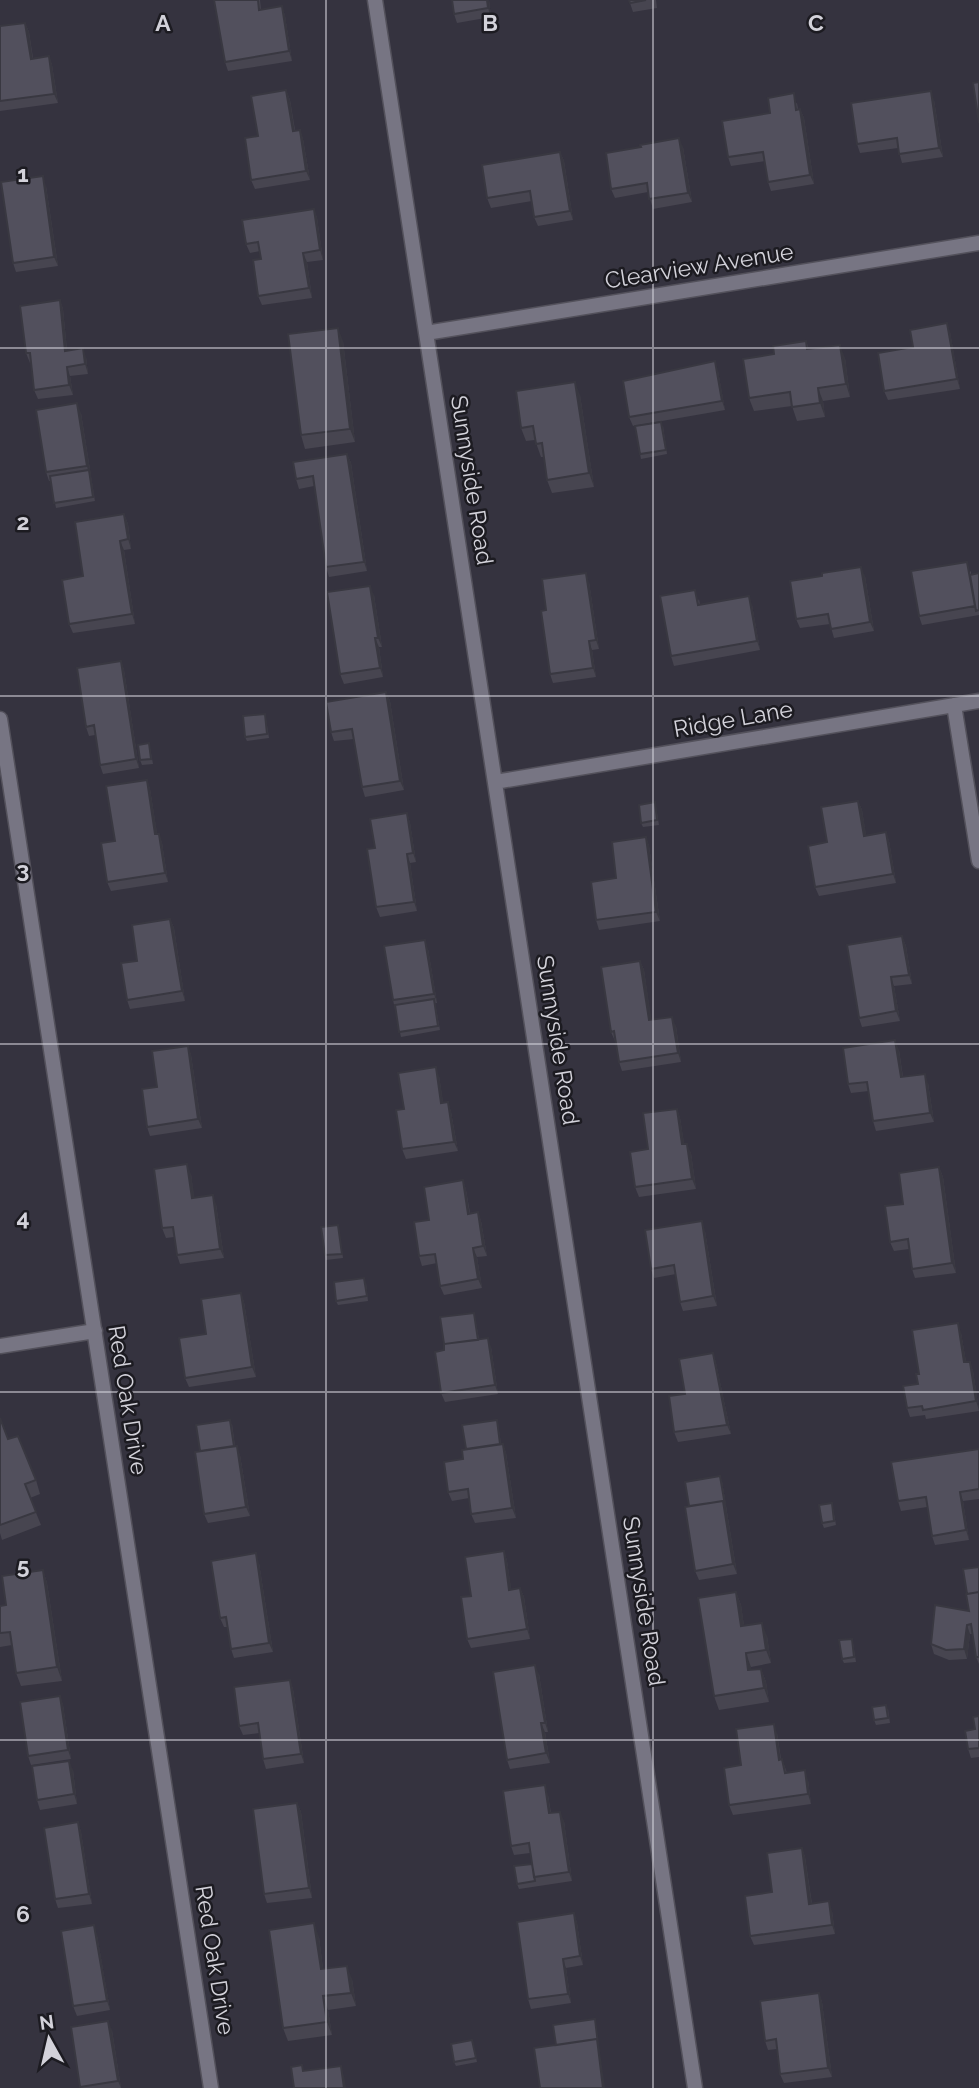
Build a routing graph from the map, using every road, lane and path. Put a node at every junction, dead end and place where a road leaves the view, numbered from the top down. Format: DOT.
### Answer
graph roads {
  1 [pos="375,0"];
  2 [pos="979,243"];
  3 [pos="426,333"];
  4 [pos="979,701"];
  5 [pos="954,705"];
  6 [pos="0,719"];
  7 [pos="495,782"];
  8 [pos="979,861"];
  9 [pos="95,1331"];
  10 [pos="0,1346"];
  11 [pos="211,2088"];
  12 [pos="695,2088"];
  1 -- 3 [label="street, Sunnyside Road"];
  2 -- 3 [label="street, Clearview Avenue"];
  3 -- 7 [label="street, Sunnyside Road"];
  4 -- 5 [label="street, Ridge Lane"];
  5 -- 7 [label="street, Ridge Lane"];
  5 -- 8 [label="street"];
  6 -- 9 [label="street, Red Oak Drive"];
  7 -- 12 [label="street, Sunnyside Road"];
  9 -- 10 [label="street"];
  9 -- 11 [label="street, Red Oak Drive"];
}
